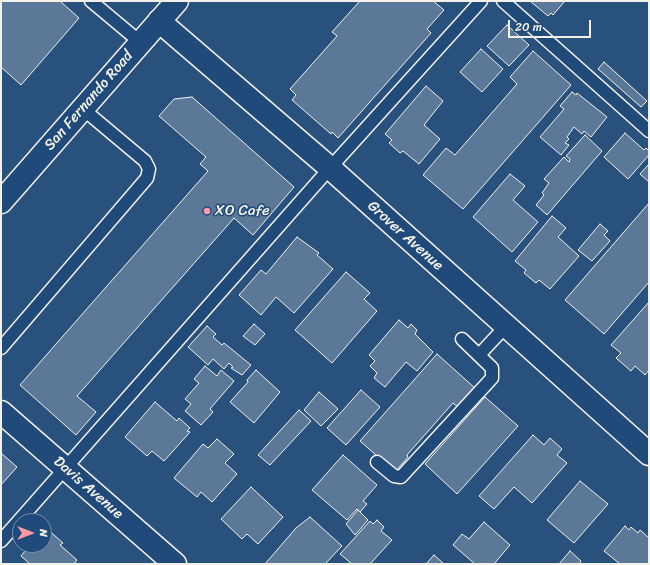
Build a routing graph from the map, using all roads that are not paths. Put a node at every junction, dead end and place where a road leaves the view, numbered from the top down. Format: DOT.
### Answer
graph roads {
  1 [pos="91,1"];
  2 [pos="177,1"];
  3 [pos="481,1"];
  4 [pos="503,1"];
  5 [pos="159,21"];
  6 [pos="140,42"];
  7 [pos="82,110"];
  8 [pos="649,131"];
  9 [pos="330,168"];
  10 [pos="1,202"];
  11 [pos="506,326"];
  12 [pos="462,339"];
  13 [pos="1,348"];
  14 [pos="479,355"];
  15 [pos="1,412"];
  16 [pos="649,454"];
  17 [pos="377,462"];
  18 [pos="65,468"];
  19 [pos="1,541"];
  20 [pos="175,564"];
  1 -- 6 [label="lane"];
  2 -- 5 [label="street, San Fernando Road"];
  3 -- 9 [label="lane"];
  4 -- 8 [label="lane"];
  5 -- 6 [label="street, San Fernando Road"];
  5 -- 9 [label="street, Grover Avenue"];
  6 -- 7 [label="street, San Fernando Road"];
  7 -- 10 [label="street, San Fernando Road"];
  7 -- 13 [label="lane"];
  9 -- 11 [label="street, Grover Avenue"];
  9 -- 18 [label="lane"];
  11 -- 14 [label="lane"];
  11 -- 16 [label="street, Grover Avenue"];
  12 -- 14 [label="lane"];
  14 -- 17 [label="lane"];
  15 -- 18 [label="street, Davis Avenue"];
  18 -- 19 [label="lane"];
  18 -- 20 [label="street, Davis Avenue"];
}
